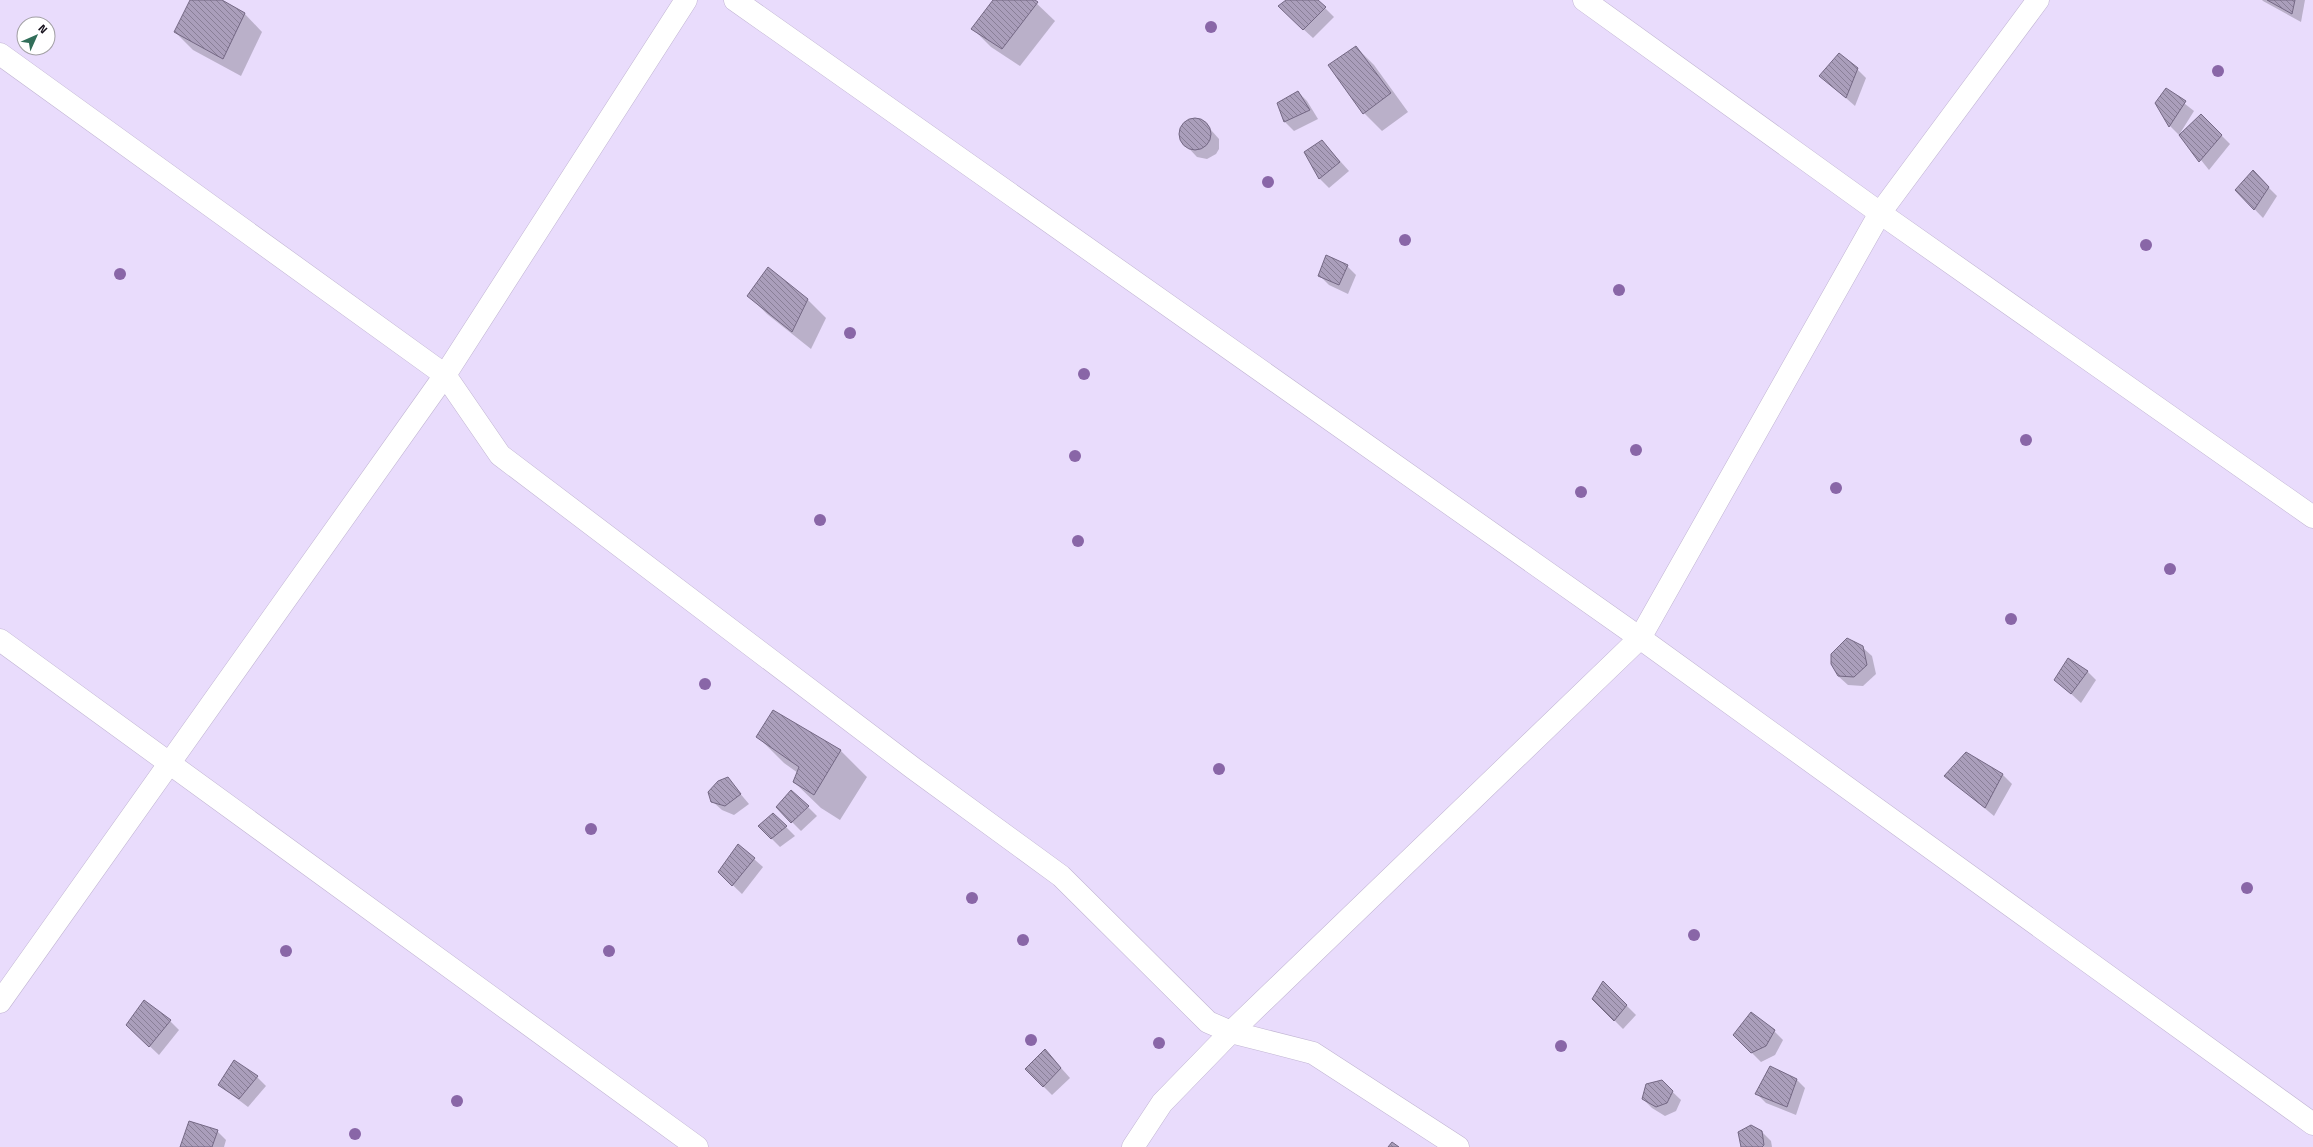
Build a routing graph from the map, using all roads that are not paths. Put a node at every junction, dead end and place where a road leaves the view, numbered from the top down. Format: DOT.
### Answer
graph roads {
  1 [pos="686,0"];
  2 [pos="735,0"];
  3 [pos="1584,0"];
  4 [pos="2038,0"];
  5 [pos="0,54"];
  6 [pos="1880,213"];
  7 [pos="445,375"];
  8 [pos="2313,517"];
  9 [pos="1640,638"];
  10 [pos="0,640"];
  11 [pos="171,764"];
  12 [pos="0,1002"];
  13 [pos="1232,1032"];
  14 [pos="2313,1124"];
  15 [pos="697,1147"];
  16 [pos="1133,1147"];
  17 [pos="1458,1147"];
  1 -- 7 [label="street"];
  2 -- 9 [label="street"];
  3 -- 6 [label="street"];
  4 -- 6 [label="street"];
  5 -- 7 [label="street"];
  6 -- 8 [label="street"];
  6 -- 9 [label="street"];
  7 -- 11 [label="street"];
  7 -- 13 [label="street"];
  9 -- 13 [label="street"];
  9 -- 14 [label="street"];
  10 -- 11 [label="street"];
  11 -- 12 [label="street"];
  11 -- 15 [label="street"];
  13 -- 16 [label="street"];
  13 -- 17 [label="street"];
}
